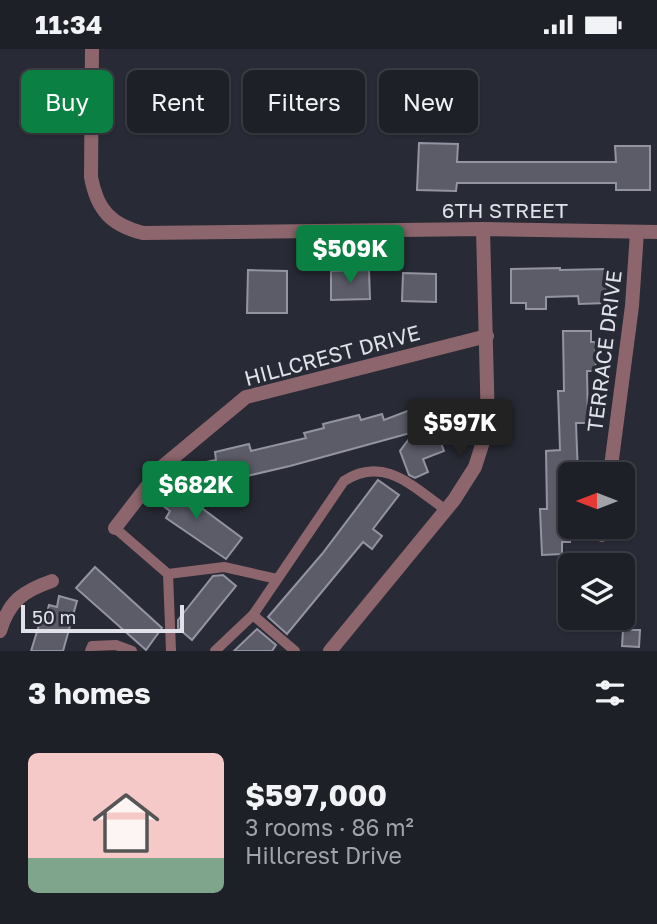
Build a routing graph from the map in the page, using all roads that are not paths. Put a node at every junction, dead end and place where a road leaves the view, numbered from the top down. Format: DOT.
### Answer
graph roads {
  1 [pos="92,49"];
  2 [pos="483,229"];
  3 [pos="637,232"];
  4 [pos="657,232"];
  5 [pos="487,336"];
  6 [pos="612,462"];
  7 [pos="446,510"];
  8 [pos="115,528"];
  9 [pos="168,575"];
  10 [pos="277,579"];
  11 [pos="52,581"];
  12 [pos="253,615"];
  13 [pos="0,631"];
  14 [pos="90,651"];
  15 [pos="132,651"];
  16 [pos="171,651"];
  17 [pos="215,651"];
  18 [pos="295,651"];
  19 [pos="330,651"];
  1 -- 2 [label="street, 6TH STREET"];
  2 -- 3 [label="street, 6TH STREET"];
  2 -- 5 [label="street"];
  3 -- 4 [label="street, 6TH STREET"];
  3 -- 6 [label="street, TERRACE DRIVE"];
  5 -- 7 [label="street"];
  5 -- 8 [label="street, HILLCREST DRIVE"];
  7 -- 10 [label="lane"];
  7 -- 19 [label="street"];
  8 -- 9 [label="lane"];
  9 -- 10 [label="lane"];
  9 -- 16 [label="lane"];
  10 -- 12 [label="lane"];
  11 -- 13 [label="street"];
  12 -- 17 [label="lane"];
  12 -- 18 [label="lane"];
  14 -- 15 [label="lane"];
}
